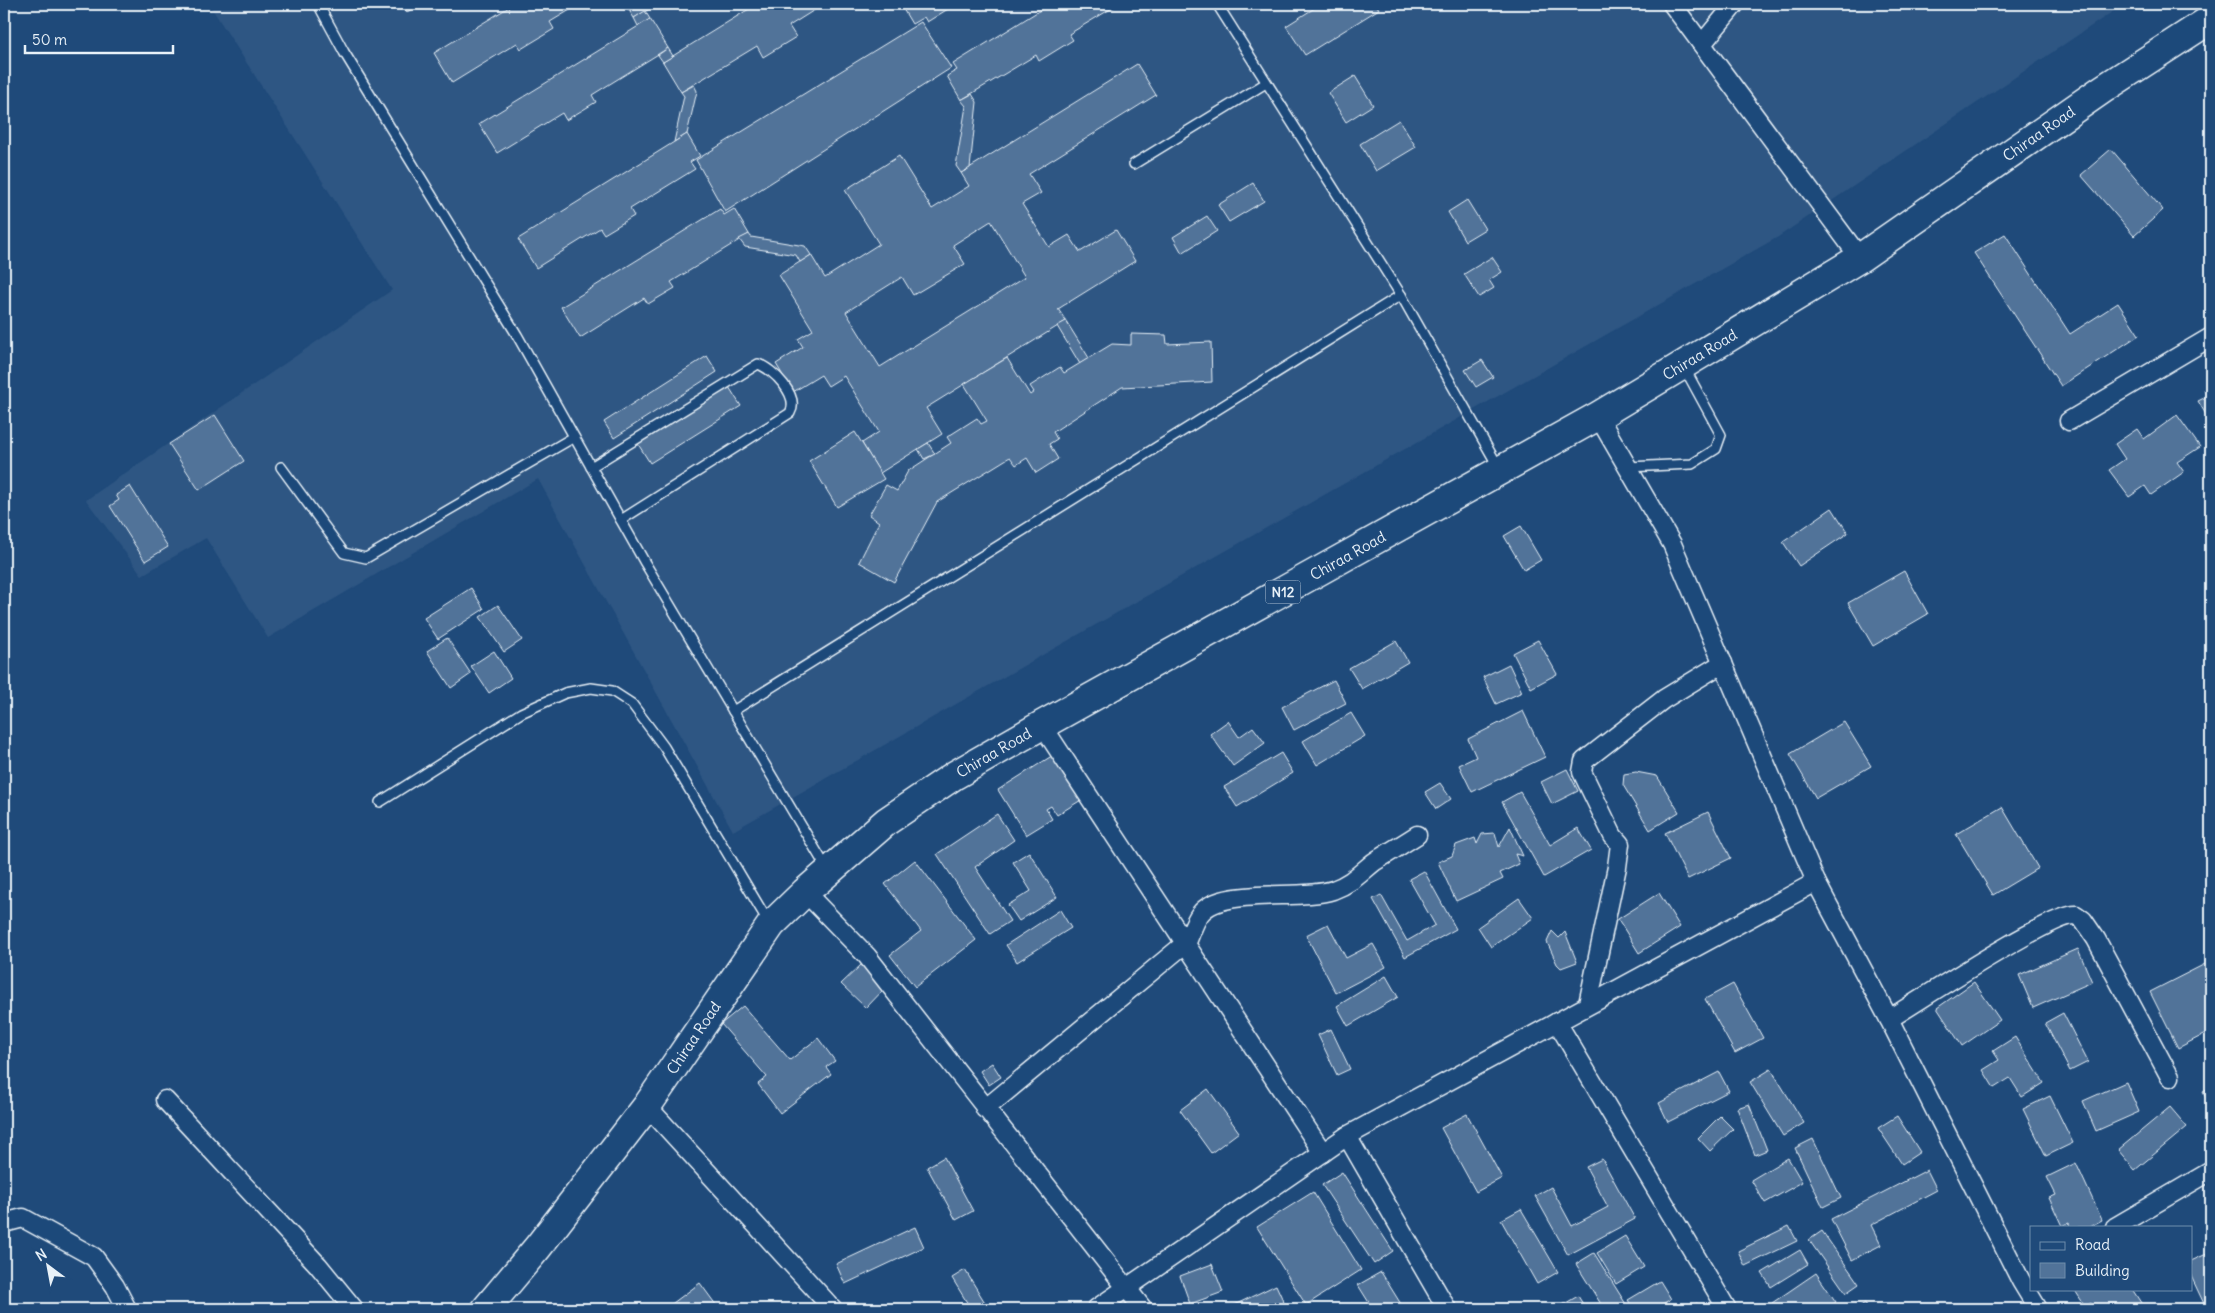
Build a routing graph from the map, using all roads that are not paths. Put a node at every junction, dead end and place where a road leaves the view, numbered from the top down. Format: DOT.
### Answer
graph roads {
  1 [pos="318,4"];
  2 [pos="1217,4"];
  3 [pos="1672,4"];
  4 [pos="1736,4"];
  5 [pos="2211,19"];
  6 [pos="1702,44"];
  7 [pos="1266,83"];
  8 [pos="1134,164"];
  9 [pos="1860,258"];
  10 [pos="1401,295"];
  11 [pos="2211,337"];
  12 [pos="1683,365"];
  13 [pos="1598,416"];
  14 [pos="2069,421"];
  15 [pos="574,437"];
  16 [pos="281,466"];
  17 [pos="591,467"];
  18 [pos="1628,467"];
  19 [pos="1500,470"];
  20 [pos="620,520"];
  21 [pos="1723,663"];
  22 [pos="733,711"];
  23 [pos="1042,725"];
  24 [pos="380,802"];
  25 [pos="1416,835"];
  26 [pos="829,872"];
  27 [pos="1816,882"];
  28 [pos="805,892"];
  29 [pos="771,925"];
  30 [pos="1187,942"];
  31 [pos="1588,1004"];
  32 [pos="1889,1019"];
  33 [pos="1557,1022"];
  34 [pos="2170,1077"];
  35 [pos="165,1100"];
  36 [pos="647,1106"];
  37 [pos="985,1109"];
  38 [pos="1347,1136"];
  39 [pos="1323,1153"];
  40 [pos="2211,1171"];
  41 [pos="4,1223"];
  42 [pos="2117,1226"];
  43 [pos="2026,1278"];
  44 [pos="1128,1287"];
  45 [pos="2031,1290"];
  46 [pos="127,1309"];
  47 [pos="354,1309"];
  48 [pos="486,1309"];
  49 [pos="833,1309"];
  50 [pos="1096,1309"];
  51 [pos="1143,1309"];
  52 [pos="1447,1309"];
  53 [pos="1727,1309"];
  54 [pos="2038,1309"];
  1 -- 15 [label="lane"];
  2 -- 7 [label="lane"];
  3 -- 6 [label="street"];
  4 -- 6 [label="street"];
  5 -- 9 [label="highway, Chiraa Road / N12"];
  6 -- 9 [label="street"];
  7 -- 8 [label="lane"];
  7 -- 10 [label="lane"];
  9 -- 12 [label="highway, Chiraa Road / N12"];
  10 -- 19 [label="lane"];
  10 -- 22 [label="lane"];
  11 -- 14 [label="street"];
  12 -- 13 [label="highway, Chiraa Road / N12"];
  12 -- 18 [label="lane"];
  13 -- 18 [label="street"];
  13 -- 19 [label="highway, Chiraa Road / N12"];
  15 -- 16 [label="lane"];
  15 -- 17 [label="lane"];
  17 -- 20 [label="lane"];
  17 -- 20 [label="lane"];
  18 -- 21 [label="street"];
  19 -- 23 [label="highway, Chiraa Road / N12"];
  20 -- 22 [label="lane"];
  21 -- 27 [label="street"];
  21 -- 31 [label="street"];
  22 -- 26 [label="lane"];
  23 -- 26 [label="highway, Chiraa Road / N12"];
  23 -- 30 [label="street"];
  24 -- 29 [label="lane"];
  25 -- 30 [label="street"];
  26 -- 28 [label="highway, Chiraa Road / N12"];
  27 -- 31 [label="street"];
  27 -- 32 [label="street"];
  28 -- 29 [label="highway, Chiraa Road / N12"];
  28 -- 37 [label="street"];
  29 -- 36 [label="highway, Chiraa Road / N12"];
  30 -- 37 [label="street"];
  30 -- 39 [label="street"];
  31 -- 33 [label="street"];
  32 -- 34 [label="street"];
  32 -- 43 [label="street"];
  33 -- 38 [label="street"];
  33 -- 53 [label="street"];
  35 -- 47 [label="street"];
  36 -- 48 [label="highway, Chiraa Road / N12"];
  36 -- 49 [label="street"];
  37 -- 44 [label="street"];
  38 -- 39 [label="street"];
  38 -- 52 [label="street"];
  39 -- 44 [label="street"];
  40 -- 42 [label="street"];
  41 -- 46 [label="street"];
  44 -- 50 [label="street"];
  44 -- 51 [label="street"];
  45 -- 54 [label="street"];
}
